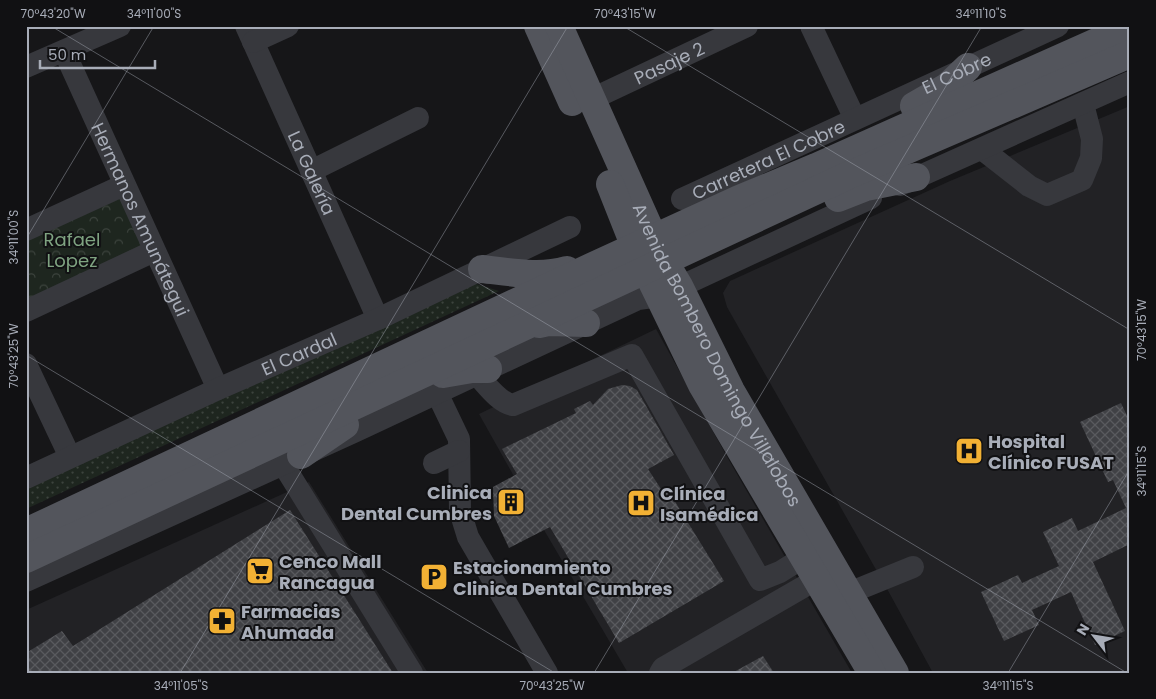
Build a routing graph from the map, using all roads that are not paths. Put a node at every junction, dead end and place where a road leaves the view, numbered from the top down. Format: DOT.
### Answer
graph roads {
  1 [pos="120,26"];
  2 [pos="288,26"];
  3 [pos="538,26"];
  4 [pos="559,26"];
  5 [pos="747,26"];
  6 [pos="811,26"];
  7 [pos="1058,26"];
  8 [pos="1130,28"];
  9 [pos="1031,32"];
  10 [pos="712,33"];
  11 [pos="250,34"];
  12 [pos="64,51"];
  13 [pos="1130,54"];
  14 [pos="26,67"];
  15 [pos="968,67"];
  16 [pos="1130,82"];
  17 [pos="592,99"];
  18 [pos="1083,104"];
  19 [pos="418,118"];
  20 [pos="855,119"];
  21 [pos="982,149"];
  22 [pos="816,167"];
  23 [pos="311,171"];
  24 [pos="916,178"];
  25 [pos="124,185"];
  26 [pos="682,198"];
  27 [pos="755,218"];
  28 [pos="570,227"];
  29 [pos="26,230"];
  30 [pos="154,251"];
  31 [pos="650,254"];
  32 [pos="591,266"];
  33 [pos="482,269"];
  34 [pos="669,291"];
  35 [pos="26,311"];
  36 [pos="378,319"];
  37 [pos="586,323"];
  38 [pos="520,328"];
  39 [pos="26,364"];
  40 [pos="482,372"];
  41 [pos="395,387"];
  42 [pos="218,389"];
  43 [pos="437,394"];
  44 [pos="459,451"];
  45 [pos="70,457"];
  46 [pos="292,459"];
  47 [pos="434,464"];
  48 [pos="26,478"];
  49 [pos="26,532"];
  50 [pos="26,559"];
  51 [pos="814,561"];
  52 [pos="913,567"];
  53 [pos="26,581"];
  54 [pos="849,593"];
  55 [pos="412,673"];
  56 [pos="547,673"];
  57 [pos="660,673"];
  58 [pos="872,673"];
  59 [pos="895,673"];
  1 -- 12 [label="street"];
  2 -- 11 [label="street"];
  3 -- 31 [label="main road, Avenida Bombero Domingo Villalobos"];
  4 -- 17 [label="main road, Avenida Bombero Domingo Villalobos"];
  5 -- 10 [label="street, Pasaje 2"];
  6 -- 20 [label="street"];
  7 -- 9 [label="street, El Cobre"];
  8 -- 22 [label="main road"];
  9 -- 15 [label="street, El Cobre"];
  10 -- 17 [label="street, Pasaje 2"];
  11 -- 23 [label="street, La Galería"];
  12 -- 14 [label="street"];
  12 -- 25 [label="street, Hermanos Amunátegui"];
  13 -- 27 [label="main road"];
  15 -- 20 [label="street, El Cobre"];
  15 -- 22 [label="main road"];
  16 -- 18 [label="street"];
  17 -- 31 [label="main road, Avenida Bombero Domingo Villalobos"];
  18 -- 21 [label="street"];
  18 -- 21 [label="street"];
  19 -- 23 [label="street"];
  20 -- 26 [label="street, Carretera El Cobre"];
  21 -- 24 [label="street"];
  22 -- 31 [label="main road"];
  23 -- 36 [label="street, La Galería"];
  24 -- 27 [label="main road"];
  24 -- 34 [label="street"];
  25 -- 29 [label="street"];
  25 -- 30 [label="street, Hermanos Amunátegui"];
  27 -- 31 [label="main road"];
  28 -- 33 [label="street, El Cardal"];
  30 -- 35 [label="street"];
  30 -- 42 [label="street, Hermanos Amunátegui"];
  31 -- 32 [label="main road"];
  31 -- 34 [label="main road, Avenida Bombero Domingo Villalobos"];
  31 -- 38 [label="main road"];
  32 -- 33 [label="main road"];
  32 -- 49 [label="main road"];
  33 -- 36 [label="street, El Cardal"];
  34 -- 37 [label="street"];
  34 -- 51 [label="main road, Avenida Bombero Domingo Villalobos"];
  36 -- 42 [label="street, El Cardal"];
  37 -- 38 [label="main road"];
  37 -- 40 [label="street"];
  38 -- 41 [label="main road"];
  39 -- 45 [label="street"];
  40 -- 41 [label="main road"];
  40 -- 43 [label="street"];
  40 -- 51 [label="street"];
  41 -- 46 [label="main road"];
  41 -- 50 [label="main road"];
  42 -- 45 [label="street, El Cardal"];
  43 -- 44 [label="street"];
  43 -- 46 [label="street"];
  44 -- 47 [label="street"];
  44 -- 56 [label="street"];
  45 -- 48 [label="street, El Cardal"];
  46 -- 53 [label="street"];
  46 -- 55 [label="street"];
  51 -- 54 [label="main road, Avenida Bombero Domingo Villalobos"];
  51 -- 57 [label="street"];
  51 -- 58 [label="main road, Avenida Bombero Domingo Villalobos"];
  52 -- 54 [label="street"];
  54 -- 59 [label="main road, Avenida Bombero Domingo Villalobos"];
}
